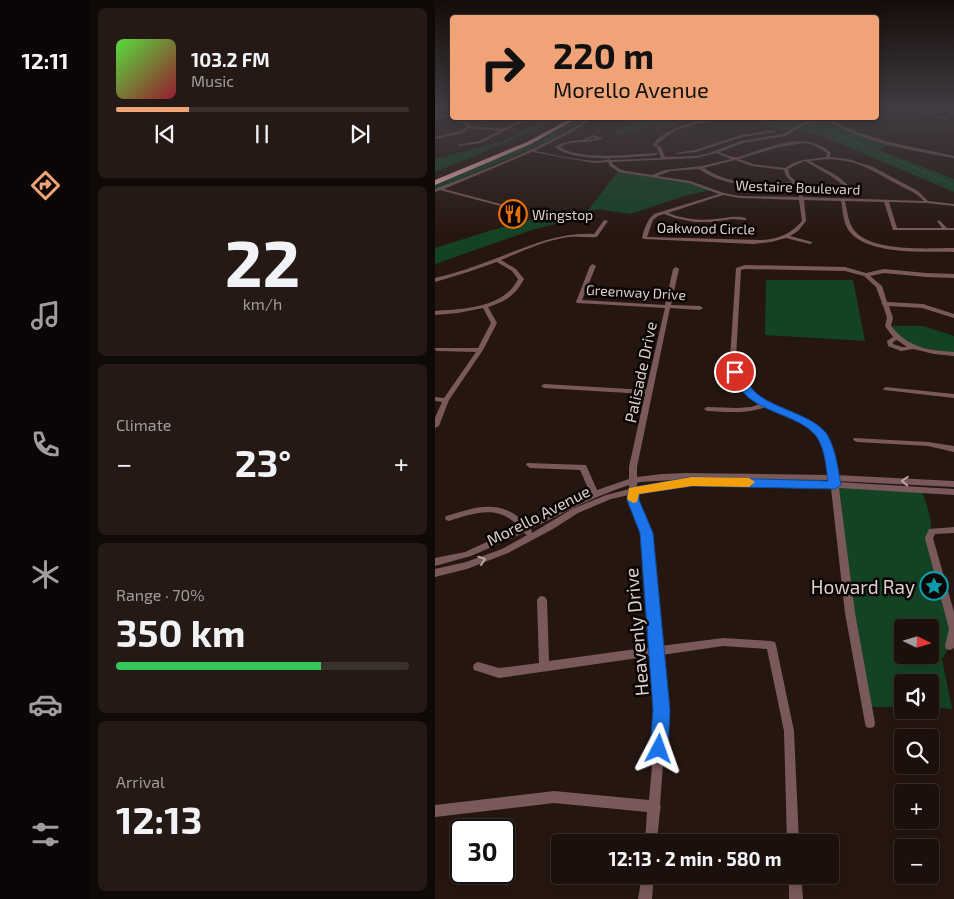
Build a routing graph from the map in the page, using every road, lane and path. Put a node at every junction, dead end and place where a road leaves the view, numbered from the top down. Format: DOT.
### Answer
graph roads {
  1 [pos="494,151"];
  2 [pos="512,151"];
  3 [pos="532,151"];
  4 [pos="564,151"];
  5 [pos="659,151"];
  6 [pos="705,151"];
  7 [pos="717,151"];
  8 [pos="769,151"];
  9 [pos="827,151"];
  10 [pos="932,151"];
  11 [pos="677,153"];
  12 [pos="656,154"];
  13 [pos="697,154"];
  14 [pos="954,156"];
  15 [pos="635,158"];
  16 [pos="663,158"];
  17 [pos="735,159"];
  18 [pos="828,159"];
  19 [pos="806,160"];
  20 [pos="609,161"];
  21 [pos="615,161"];
  22 [pos="701,168"];
  23 [pos="786,169"];
  24 [pos="435,175"];
  25 [pos="643,175"];
  26 [pos="653,176"];
  27 [pos="795,182"];
  28 [pos="435,183"];
  29 [pos="849,190"];
  30 [pos="439,191"];
  31 [pos="723,194"];
  32 [pos="801,199"];
  33 [pos="843,200"];
  34 [pos="886,201"];
  35 [pos="927,202"];
  36 [pos="954,206"];
  37 [pos="509,208"];
  38 [pos="665,213"];
  39 [pos="744,219"];
  40 [pos="939,221"];
  41 [pos="607,222"];
  42 [pos="946,229"];
  43 [pos="954,229"];
  44 [pos="787,237"];
  45 [pos="809,243"];
  46 [pos="954,250"];
  47 [pos="497,260"];
  48 [pos="593,266"];
  49 [pos="677,269"];
  50 [pos="866,275"];
  51 [pos="954,276"];
  52 [pos="435,280"];
  53 [pos="884,304"];
  54 [pos="668,306"];
  55 [pos="485,307"];
  56 [pos="700,308"];
  57 [pos="435,314"];
  58 [pos="954,316"];
  59 [pos="437,350"];
  60 [pos="480,350"];
  61 [pos="954,354"];
  62 [pos="543,386"];
  63 [pos="886,389"];
  64 [pos="649,392"];
  65 [pos="954,396"];
  66 [pos="435,399"];
  67 [pos="446,400"];
  68 [pos="765,404"];
  69 [pos="707,409"];
  70 [pos="435,426"];
  71 [pos="857,440"];
  72 [pos="954,448"];
  73 [pos="530,465"];
  74 [pos="834,482"];
  75 [pos="954,484"];
  76 [pos="633,486"];
  77 [pos="954,492"];
  78 [pos="594,494"];
  79 [pos="449,518"];
  80 [pos="525,529"];
  81 [pos="954,530"];
  82 [pos="532,537"];
  83 [pos="435,562"];
  84 [pos="435,573"];
  85 [pos="541,600"];
  86 [pos="954,630"];
  87 [pos="950,646"];
  88 [pos="657,652"];
  89 [pos="478,667"];
  90 [pos="544,667"];
  91 [pos="869,722"];
  92 [pos="655,807"];
  93 [pos="435,811"];
  94 [pos="652,834"];
  95 [pos="793,834"];
  96 [pos="646,884"];
  97 [pos="795,884"];
  98 [pos="645,899"];
  99 [pos="795,899"];
  1 -- 24 [label="highway"];
  2 -- 28 [label="highway"];
  3 -- 20 [label="street"];
  3 -- 30 [label="street"];
  4 -- 15 [label="street"];
  5 -- 16 [label="street"];
  6 -- 13 [label="street"];
  7 -- 13 [label="street"];
  7 -- 17 [label="street"];
  8 -- 17 [label="street"];
  9 -- 18 [label="street"];
  10 -- 14 [label="street"];
  11 -- 13 [label="street"];
  12 -- 15 [label="street"];
  13 -- 16 [label="street"];
  15 -- 16 [label="street"];
  15 -- 21 [label="street"];
  17 -- 22 [label="street"];
  17 -- 23 [label="street"];
  18 -- 19 [label="street"];
  18 -- 35 [label="street"];
  19 -- 23 [label="street"];
  19 -- 29 [label="street"];
  20 -- 21 [label="street"];
  20 -- 25 [label="street, Westaire Boulevard"];
  21 -- 25 [label="street, Westaire Boulevard"];
  22 -- 26 [label="street"];
  22 -- 27 [label="street"];
  23 -- 27 [label="street"];
  25 -- 26 [label="street, Westaire Boulevard"];
  26 -- 31 [label="street, Westaire Boulevard"];
  27 -- 32 [label="street"];
  30 -- 37 [label="street"];
  31 -- 32 [label="street, Westaire Boulevard"];
  31 -- 38 [label="street, Oakwood Circle"];
  32 -- 33 [label="street, Westaire Boulevard"];
  32 -- 44 [label="street"];
  33 -- 34 [label="street, Westaire Boulevard"];
  33 -- 46 [label="street"];
  34 -- 35 [label="street, Westaire Boulevard"];
  34 -- 42 [label="street"];
  35 -- 36 [label="street, Westaire Boulevard"];
  38 -- 39 [label="street"];
  38 -- 44 [label="street, Oakwood Circle"];
  40 -- 42 [label="street"];
  41 -- 47 [label="street"];
  42 -- 43 [label="street"];
  44 -- 45 [label="street"];
  47 -- 52 [label="street"];
  47 -- 55 [label="street"];
  48 -- 54 [label="street, Greenway Drive"];
  49 -- 54 [label="street, Palisade Drive"];
  50 -- 51 [label="street"];
  50 -- 53 [label="street"];
  50 -- 68 [label="street"];
  53 -- 58 [label="street"];
  53 -- 61 [label="street"];
  54 -- 56 [label="street, Greenway Drive"];
  54 -- 64 [label="street, Palisade Drive"];
  55 -- 57 [label="street"];
  55 -- 60 [label="street"];
  59 -- 60 [label="street"];
  60 -- 67 [label="street"];
  62 -- 64 [label="street"];
  63 -- 65 [label="street"];
  64 -- 76 [label="street, Palisade Drive"];
  66 -- 67 [label="street"];
  67 -- 70 [label="street"];
  68 -- 69 [label="street"];
  68 -- 74 [label="street"];
  71 -- 72 [label="street"];
  73 -- 78 [label="street"];
  75 -- 74 [label="street, Morello Avenue, one-way"];
  74 -- 76 [label="street, Morello Avenue"];
  74 -- 77 [label="street, Morello Avenue"];
  74 -- 91 [label="street"];
  76 -- 78 [label="street, Morello Avenue"];
  76 -- 82 [label="street, Morello Avenue"];
  76 -- 88 [label="street, Heavenly Drive"];
  78 -- 80 [label="street, Morello Avenue"];
  79 -- 80 [label="street"];
  80 -- 82 [label="street"];
  80 -- 83 [label="street, Morello Avenue"];
  81 -- 86 [label="street"];
  84 -- 82 [label="street, Morello Avenue, one-way"];
  85 -- 90 [label="street"];
  86 -- 87 [label="street"];
  88 -- 90 [label="street"];
  88 -- 92 [label="street, Heavenly Drive"];
  88 -- 95 [label="street"];
  89 -- 90 [label="street"];
  92 -- 93 [label="street"];
  92 -- 94 [label="street, Heavenly Drive"];
  96 -- 98 [label="street"];
  97 -- 99 [label="street"];
}
